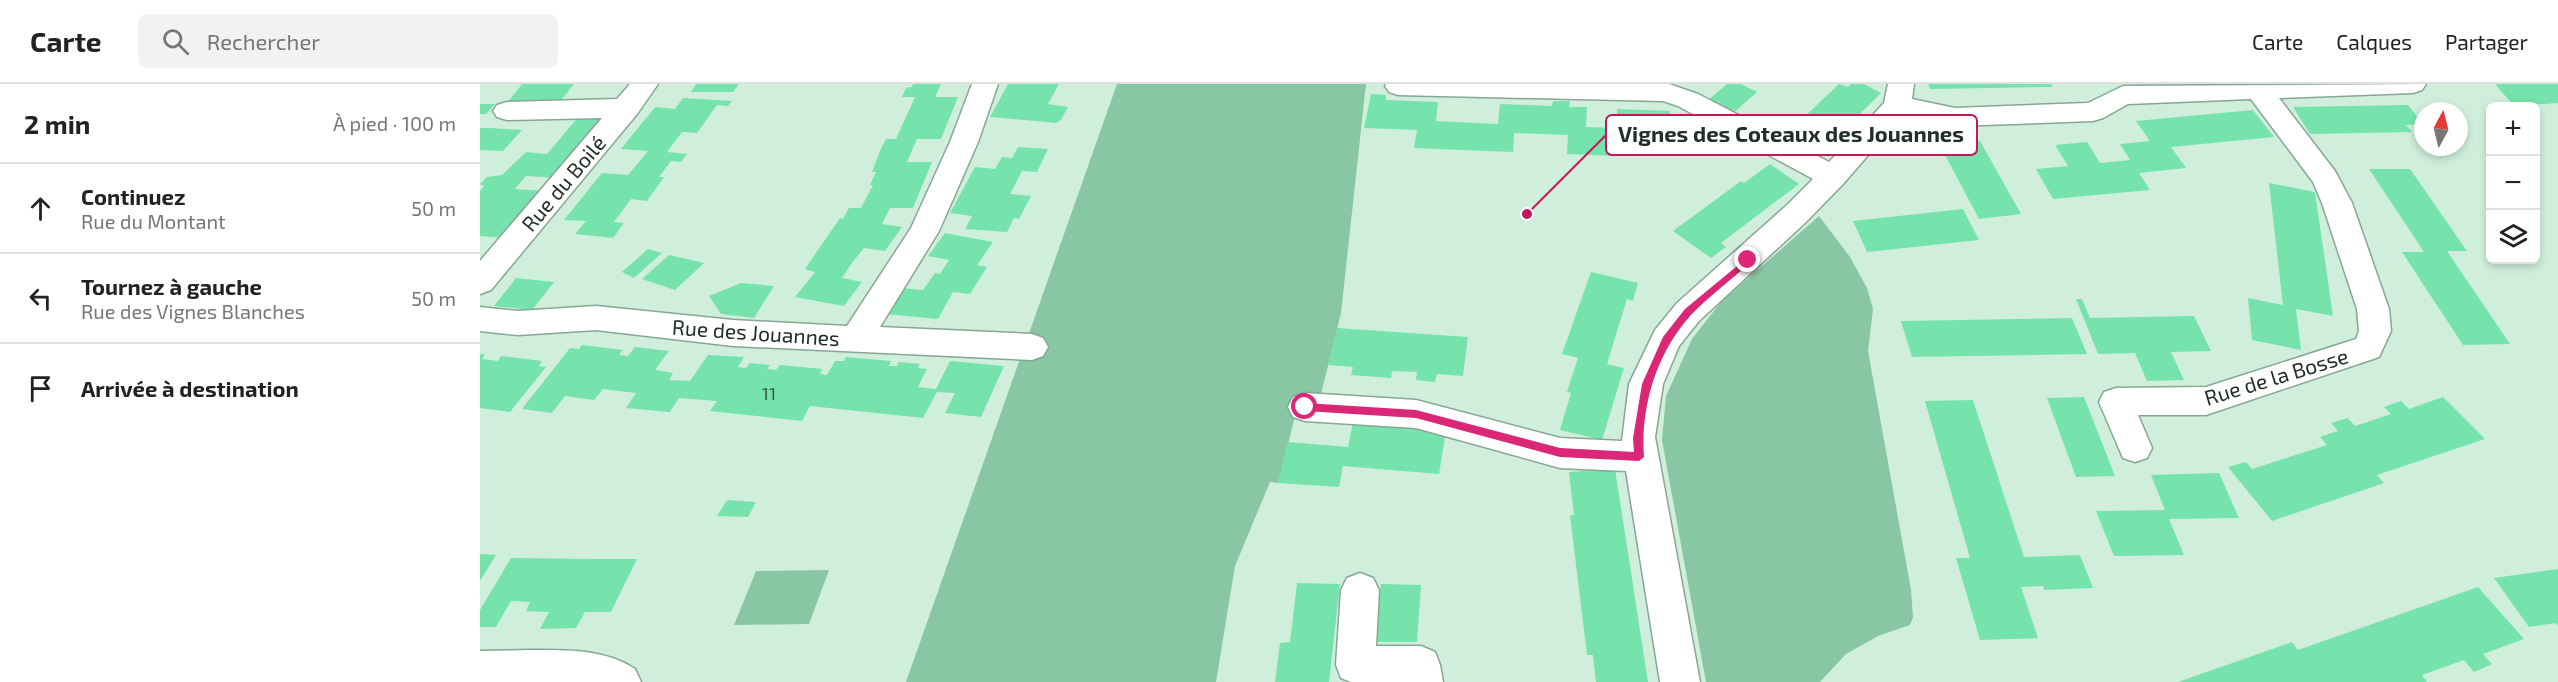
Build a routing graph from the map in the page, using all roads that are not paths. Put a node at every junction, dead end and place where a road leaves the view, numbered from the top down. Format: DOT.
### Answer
graph roads {
  1 [pos="645,84"];
  2 [pos="985,84"];
  3 [pos="2413,84"];
  4 [pos="1398,86"];
  5 [pos="2256,87"];
  6 [pos="1698,92"];
  7 [pos="1899,94"];
  8 [pos="627,108"];
  9 [pos="507,111"];
  10 [pos="1833,177"];
  11 [pos="480,282"];
  12 [pos="480,319"];
  13 [pos="856,338"];
  14 [pos="1032,347"];
  15 [pos="1305,407"];
  16 [pos="2135,448"];
  17 [pos="1639,457"];
  18 [pos="1360,590"];
  19 [pos="480,670"];
  20 [pos="621,682"];
  21 [pos="1423,682"];
  22 [pos="1680,682"];
  1 -- 8 [label="street, Rue du Boilé"];
  2 -- 13 [label="street"];
  3 -- 5 [label="street"];
  4 -- 6 [label="street"];
  5 -- 7 [label="street"];
  5 -- 16 [label="street, Rue de la Bosse"];
  6 -- 10 [label="street"];
  7 -- 10 [label="street"];
  8 -- 9 [label="street"];
  8 -- 11 [label="street, Rue du Boilé"];
  10 -- 17 [label="street"];
  12 -- 13 [label="street, Rue des Jouannes"];
  13 -- 14 [label="street, Rue des Jouannes"];
  15 -- 17 [label="street"];
  17 -- 22 [label="street"];
  18 -- 21 [label="street"];
  19 -- 20 [label="street"];
}
